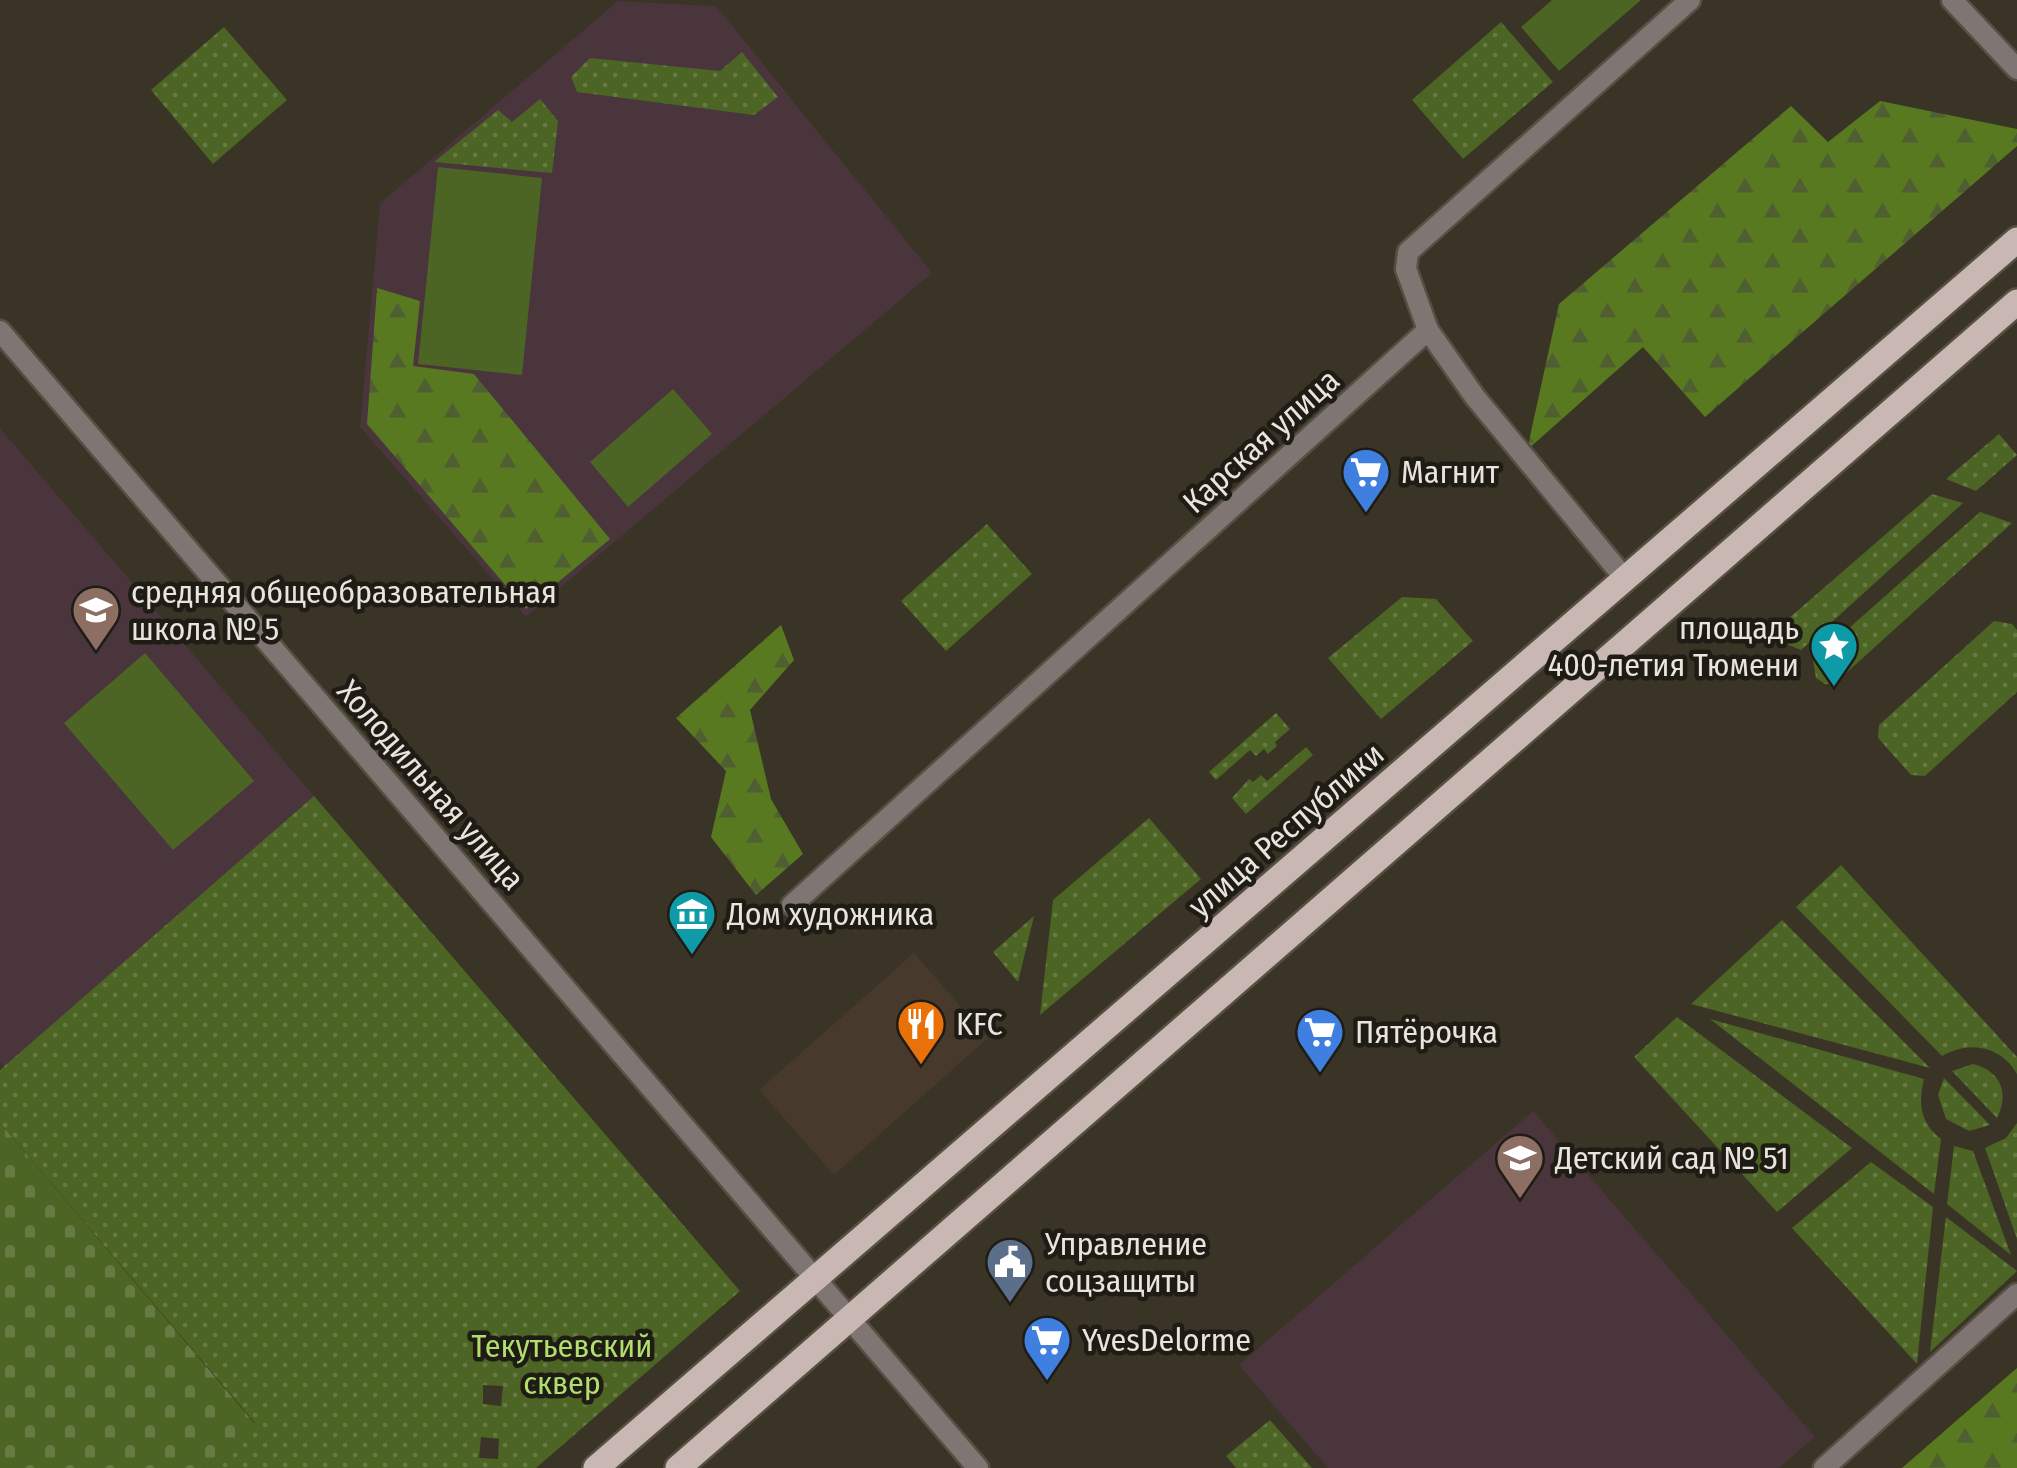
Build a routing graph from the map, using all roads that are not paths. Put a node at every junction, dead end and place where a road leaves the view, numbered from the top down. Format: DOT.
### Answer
graph roads {
  1 [pos="1690,0"];
  2 [pos="1952,0"];
  3 [pos="2017,69"];
  4 [pos="2017,240"];
  5 [pos="2017,302"];
  6 [pos="1428,330"];
  7 [pos="0,331"];
  8 [pos="1626,580"];
  9 [pos="792,906"];
  10 [pos="815,1279"];
  11 [pos="2017,1294"];
  12 [pos="850,1318"];
  13 [pos="596,1468"];
  14 [pos="678,1468"];
  15 [pos="978,1468"];
  16 [pos="1824,1468"];
  1 -- 6 [label="street"];
  2 -- 3 [label="street"];
  4 -- 8 [label="main road, улица Республики"];
  5 -- 12 [label="main road"];
  6 -- 8 [label="street"];
  6 -- 9 [label="street, Карская улица"];
  7 -- 10 [label="street, Холодильная улица"];
  8 -- 10 [label="main road, улица Республики"];
  10 -- 12 [label="street, Холодильная улица"];
  10 -- 13 [label="main road, улица Республики"];
  11 -- 16 [label="street"];
  12 -- 14 [label="main road"];
  12 -- 15 [label="street"];
}
